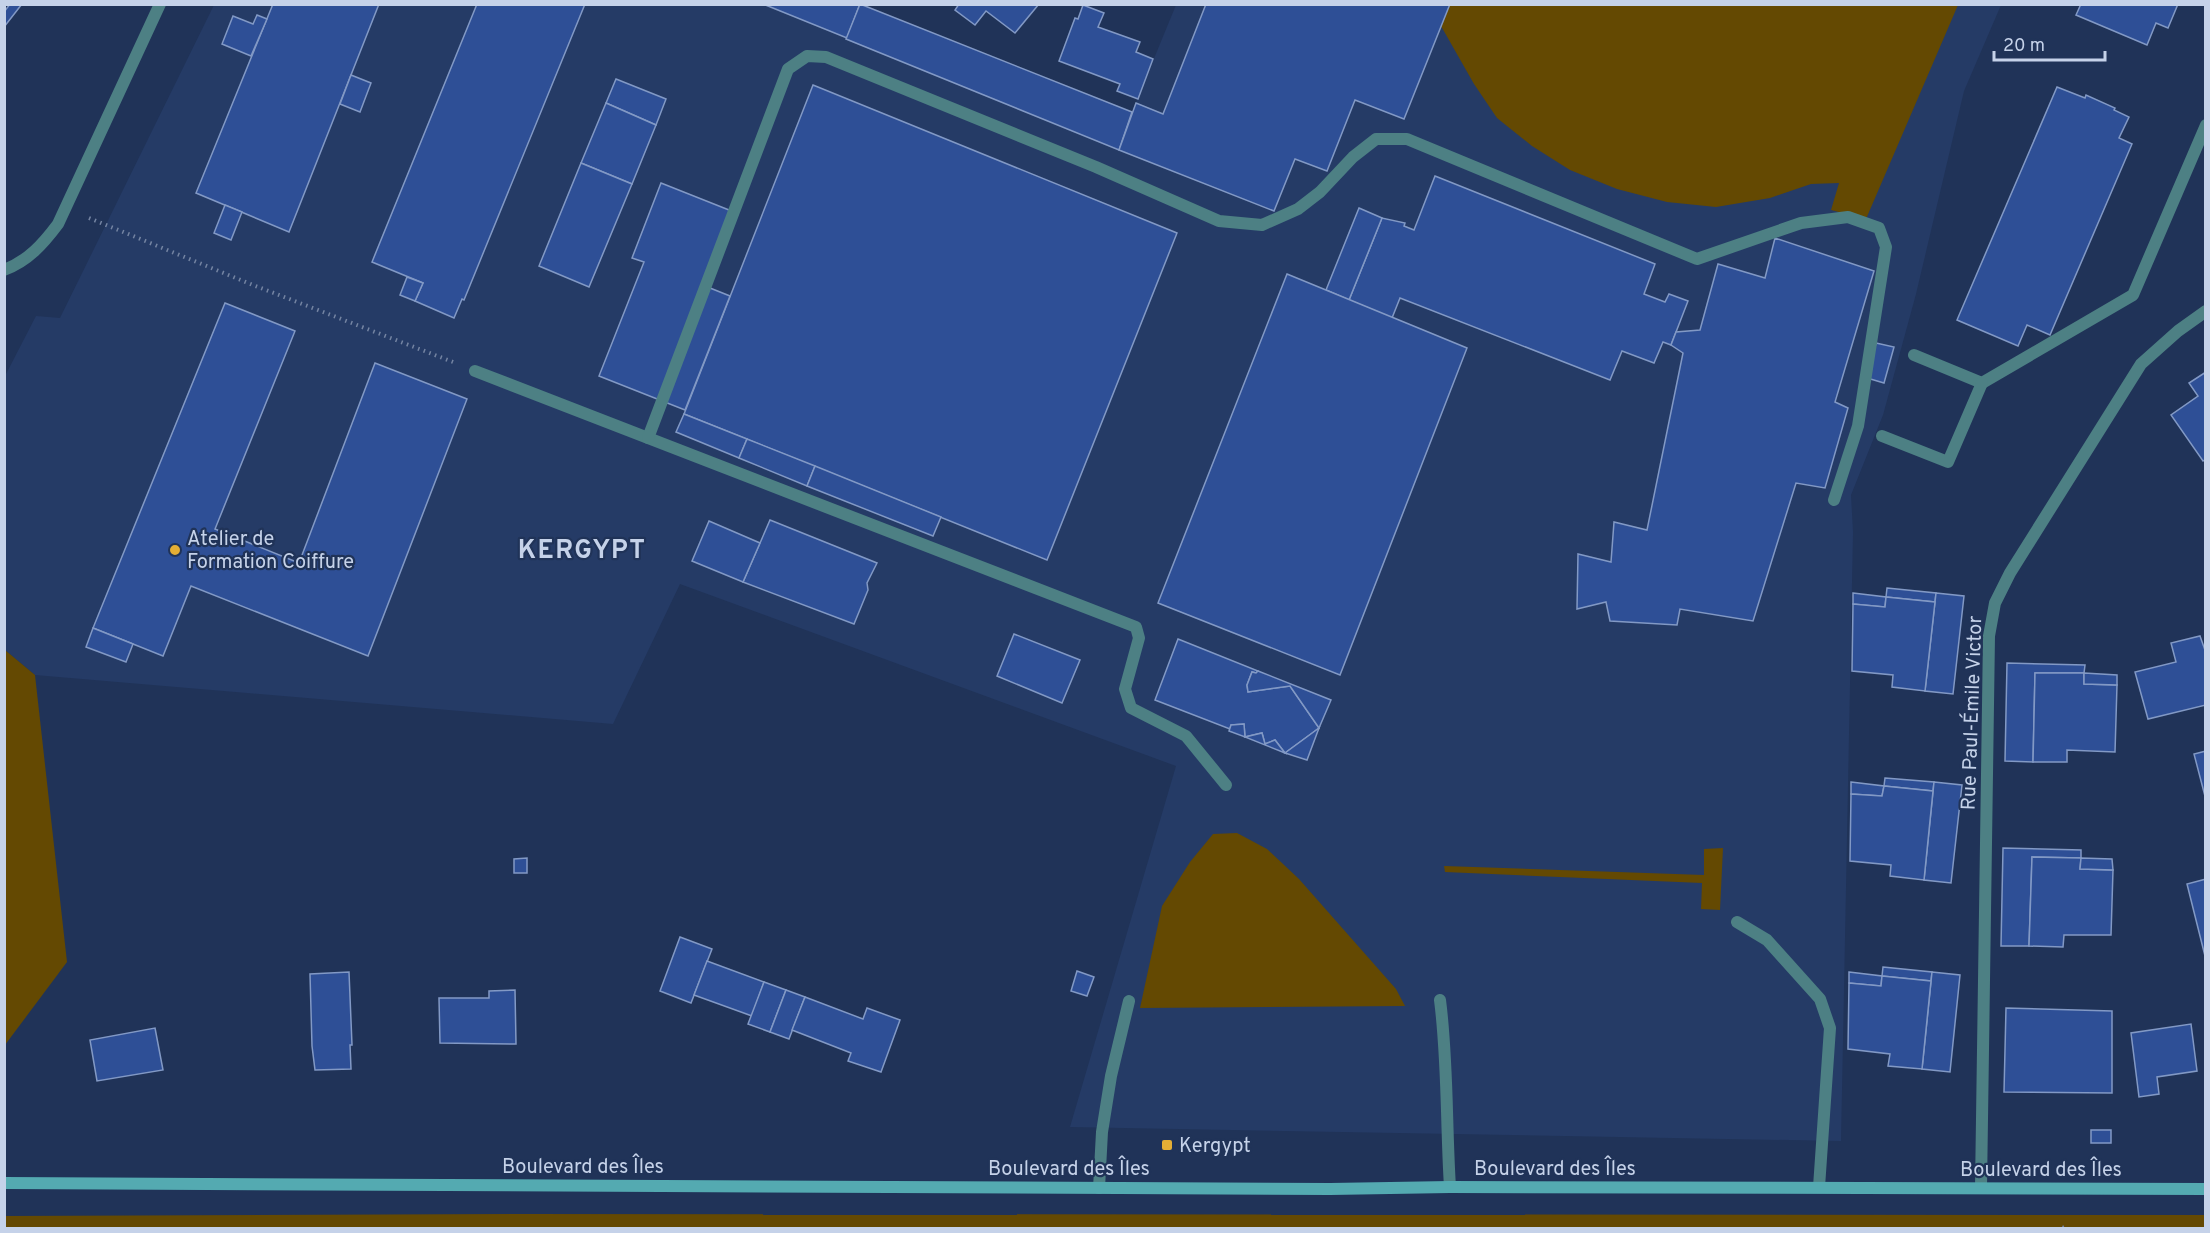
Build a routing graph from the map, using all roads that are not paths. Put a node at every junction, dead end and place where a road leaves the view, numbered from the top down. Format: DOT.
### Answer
graph roads {
  1 [pos="160,4"];
  2 [pos="2205,125"];
  3 [pos="4,270"];
  4 [pos="2205,310"];
  5 [pos="1914,355"];
  6 [pos="475,371"];
  7 [pos="1982,383"];
  8 [pos="1882,435"];
  9 [pos="648,438"];
  10 [pos="1834,500"];
  11 [pos="1226,785"];
  12 [pos="1737,922"];
  13 [pos="1440,1000"];
  14 [pos="1129,1001"];
  15 [pos="4,1183"];
  16 [pos="1450,1187"];
  17 [pos="1819,1187"];
  18 [pos="1100,1188"];
  19 [pos="1981,1188"];
  20 [pos="2205,1189"];
  1 -- 3 [label="street"];
  2 -- 7 [label="street"];
  4 -- 19 [label="street, Rue Paul-Émile Victor"];
  5 -- 7 [label="street"];
  6 -- 9 [label="street"];
  7 -- 8 [label="street"];
  9 -- 10 [label="street"];
  9 -- 11 [label="street"];
  12 -- 17 [label="street"];
  13 -- 16 [label="street"];
  14 -- 18 [label="street"];
  15 -- 18 [label="street, Boulevard des Îles"];
  16 -- 17 [label="street, Boulevard des Îles"];
  16 -- 18 [label="street, Boulevard des Îles"];
  17 -- 19 [label="street, Boulevard des Îles"];
  19 -- 20 [label="street, Boulevard des Îles"];
}
